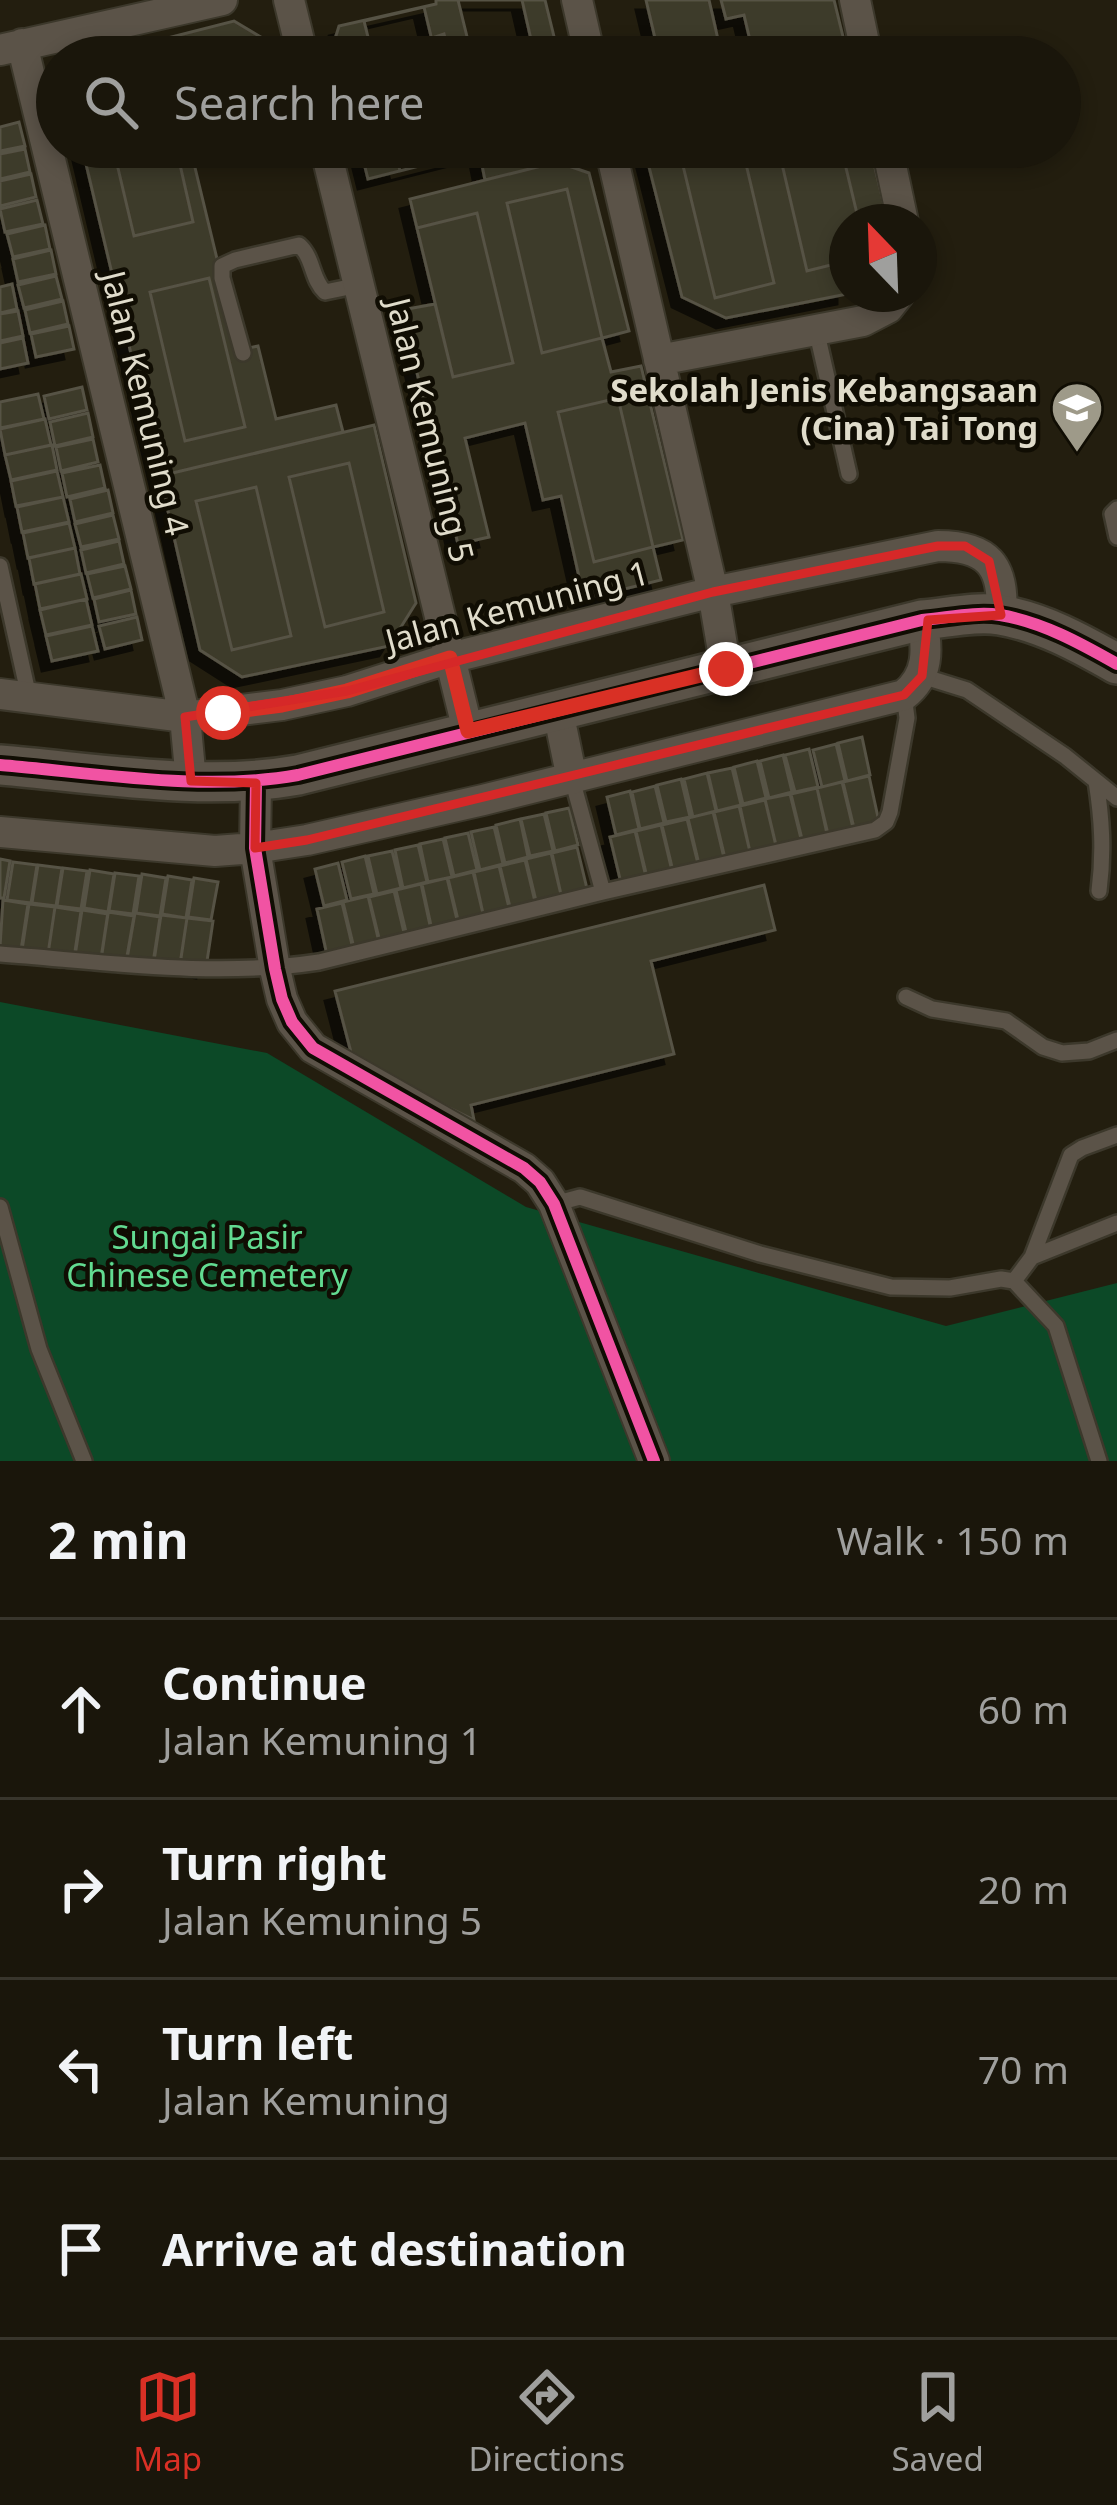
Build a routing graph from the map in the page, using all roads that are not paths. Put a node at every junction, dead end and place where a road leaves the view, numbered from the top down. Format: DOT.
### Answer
graph roads {
  1 [pos="222,0"];
  2 [pos="289,0"];
  3 [pos="577,0"];
  4 [pos="855,0"];
  5 [pos="60,36"];
  6 [pos="298,36"];
  7 [pos="585,36"];
  8 [pos="863,36"];
  9 [pos="11,47"];
  10 [pos="36,143"];
  11 [pos="42,168"];
  12 [pos="330,168"];
  13 [pos="615,168"];
  14 [pos="891,168"];
  15 [pos="899,204"];
  16 [pos="359,285"];
  17 [pos="881,312"];
  18 [pos="815,329"];
  19 [pos="242,353"];
  20 [pos="659,360"];
  21 [pos="849,474"];
  22 [pos="1117,509"];
  23 [pos="1117,537"];
  24 [pos="0,566"];
  25 [pos="713,592"];
  26 [pos="1000,615"];
  27 [pos="922,620"];
  28 [pos="450,658"];
  29 [pos="1117,664"];
  30 [pos="726,669"];
  31 [pos="913,686"];
  32 [pos="14,695"];
  33 [pos="558,711"];
  34 [pos="185,717"];
  35 [pos="468,731"];
  36 [pos="0,765"];
  37 [pos="572,779"];
  38 [pos="190,781"];
  39 [pos="1096,781"];
  40 [pos="256,783"];
  41 [pos="1117,798"];
  42 [pos="0,832"];
  43 [pos="255,848"];
  44 [pos="1099,891"];
  45 [pos="603,892"];
  46 [pos="0,955"];
  47 [pos="275,969"];
  48 [pos="906,997"];
  49 [pos="1117,1040"];
  50 [pos="1117,1135"];
  51 [pos="554,1204"];
  52 [pos="0,1208"];
  53 [pos="1117,1223"];
  54 [pos="1031,1257"];
  55 [pos="1014,1281"];
  56 [pos="84,1461"];
  57 [pos="654,1461"];
  58 [pos="1099,1461"];
  1 -- 5 [label="street"];
  2 -- 6 [label="street"];
  3 -- 7 [label="street"];
  4 -- 8 [label="street"];
  9 -- 10 [label="street, Jalan Kemuning 4"];
  11 -- 34 [label="street, Jalan Kemuning 4"];
  12 -- 16 [label="street, Jalan Kemuning 5"];
  13 -- 20 [label="street"];
  14 -- 15 [label="street"];
  16 -- 19 [label="lane"];
  16 -- 28 [label="street, Jalan Kemuning 5"];
  17 -- 18 [label="street"];
  18 -- 20 [label="street"];
  18 -- 21 [label="lane"];
  20 -- 25 [label="street"];
  22 -- 23 [label="lane"];
  24 -- 32 [label="lane"];
  25 -- 26 [label="street, Jalan Kemuning 1"];
  25 -- 28 [label="street, Jalan Kemuning 1"];
  25 -- 30 [label="street"];
  26 -- 27 [label="street"];
  26 -- 29 [label="street"];
  27 -- 30 [label="street"];
  27 -- 31 [label="street"];
  28 -- 34 [label="street, Jalan Kemuning 1"];
  28 -- 35 [label="street, Jalan Kemuning 5"];
  30 -- 33 [label="street"];
  31 -- 37 [label="street"];
  31 -- 39 [label="lane"];
  31 -- 45 [label="lane"];
  32 -- 34 [label="street, Jalan Kemuning 1"];
  33 -- 35 [label="street"];
  33 -- 37 [label="street"];
  34 -- 38 [label="street, Jalan Kemuning 4"];
  35 -- 40 [label="street"];
  36 -- 38 [label="street"];
  37 -- 43 [label="street"];
  37 -- 45 [label="lane"];
  38 -- 40 [label="street"];
  39 -- 41 [label="lane"];
  39 -- 44 [label="lane"];
  40 -- 43 [label="street"];
  42 -- 43 [label="street"];
  43 -- 47 [label="street"];
  45 -- 47 [label="lane"];
  46 -- 47 [label="lane"];
  47 -- 51 [label="street"];
  48 -- 49 [label="lane"];
  50 -- 54 [label="lane"];
  51 -- 55 [label="lane"];
  51 -- 57 [label="street"];
  52 -- 56 [label="lane"];
  53 -- 54 [label="lane"];
  54 -- 55 [label="lane"];
  55 -- 58 [label="lane"];
}
